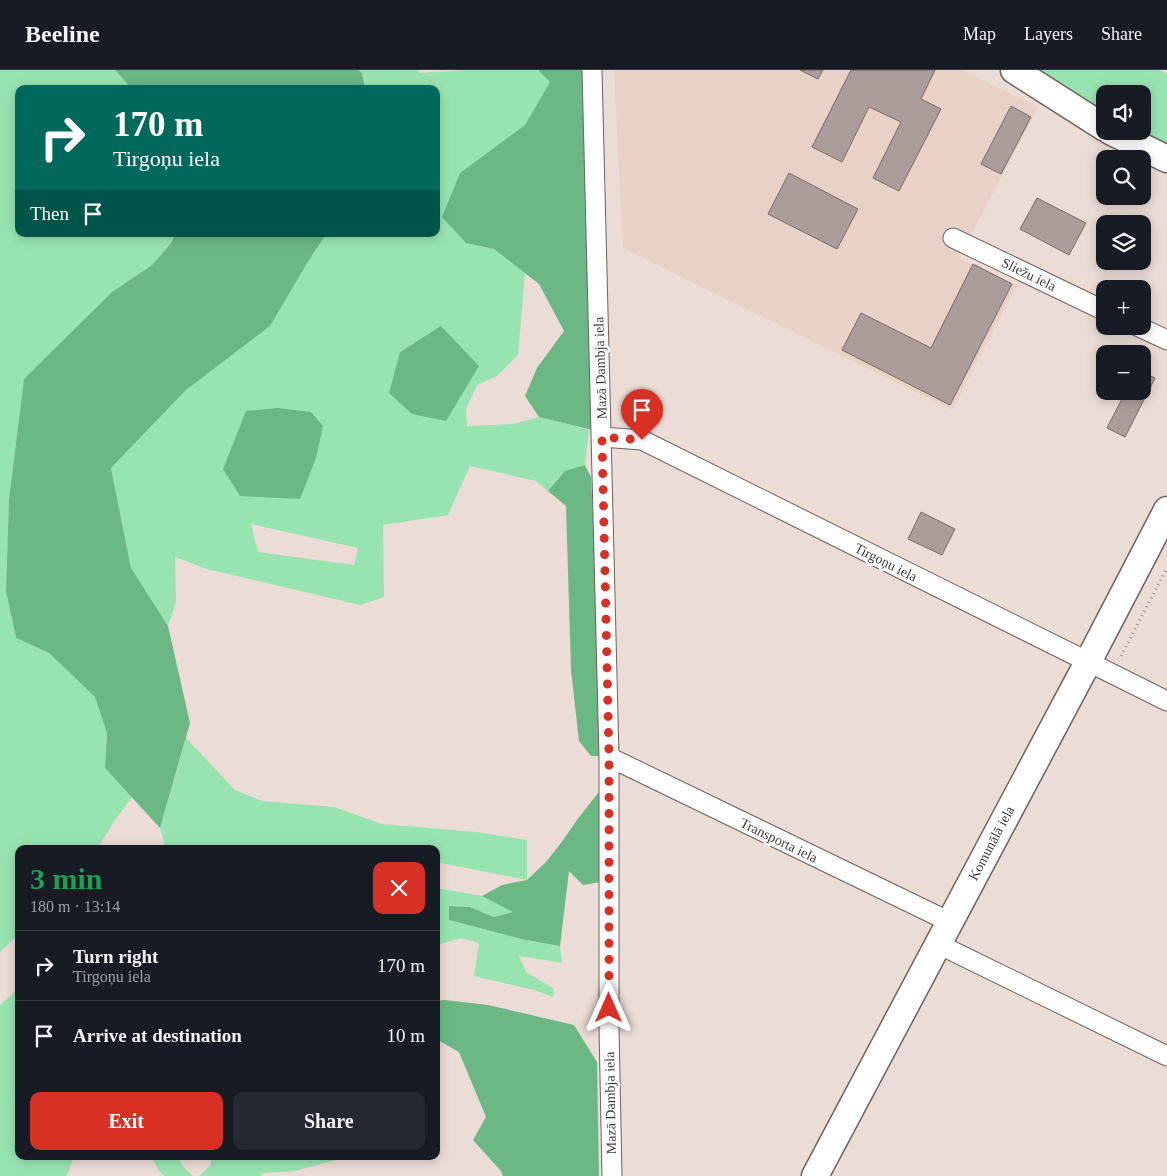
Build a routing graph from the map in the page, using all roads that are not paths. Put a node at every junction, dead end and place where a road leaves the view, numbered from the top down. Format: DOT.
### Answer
graph roads {
  1 [pos="592,70"];
  2 [pos="1014,70"];
  3 [pos="1096,122"];
  4 [pos="1128,140"];
  5 [pos="1167,159"];
  6 [pos="953,238"];
  7 [pos="1096,307"];
  8 [pos="1151,332"];
  9 [pos="1167,340"];
  10 [pos="602,437"];
  11 [pos="1167,510"];
  12 [pos="1088,662"];
  13 [pos="1167,701"];
  14 [pos="609,757"];
  15 [pos="944,933"];
  16 [pos="1167,1056"];
  17 [pos="612,1176"];
  18 [pos="815,1176"];
  1 -- 10 [label="street, Mazā Dambja iela"];
  2 -- 3 [label="street"];
  4 -- 5 [label="street"];
  6 -- 7 [label="street, Sliežu iela"];
  8 -- 9 [label="street"];
  10 -- 12 [label="street, Tirgoņu iela"];
  10 -- 14 [label="street, Mazā Dambja iela"];
  11 -- 12 [label="street, Komunālā iela"];
  12 -- 13 [label="street, Tirgoņu iela"];
  12 -- 15 [label="street, Komunālā iela"];
  14 -- 15 [label="street, Transporta iela"];
  14 -- 17 [label="street, Mazā Dambja iela"];
  15 -- 16 [label="street, Transporta iela"];
  15 -- 18 [label="street, Komunālā iela"];
}
